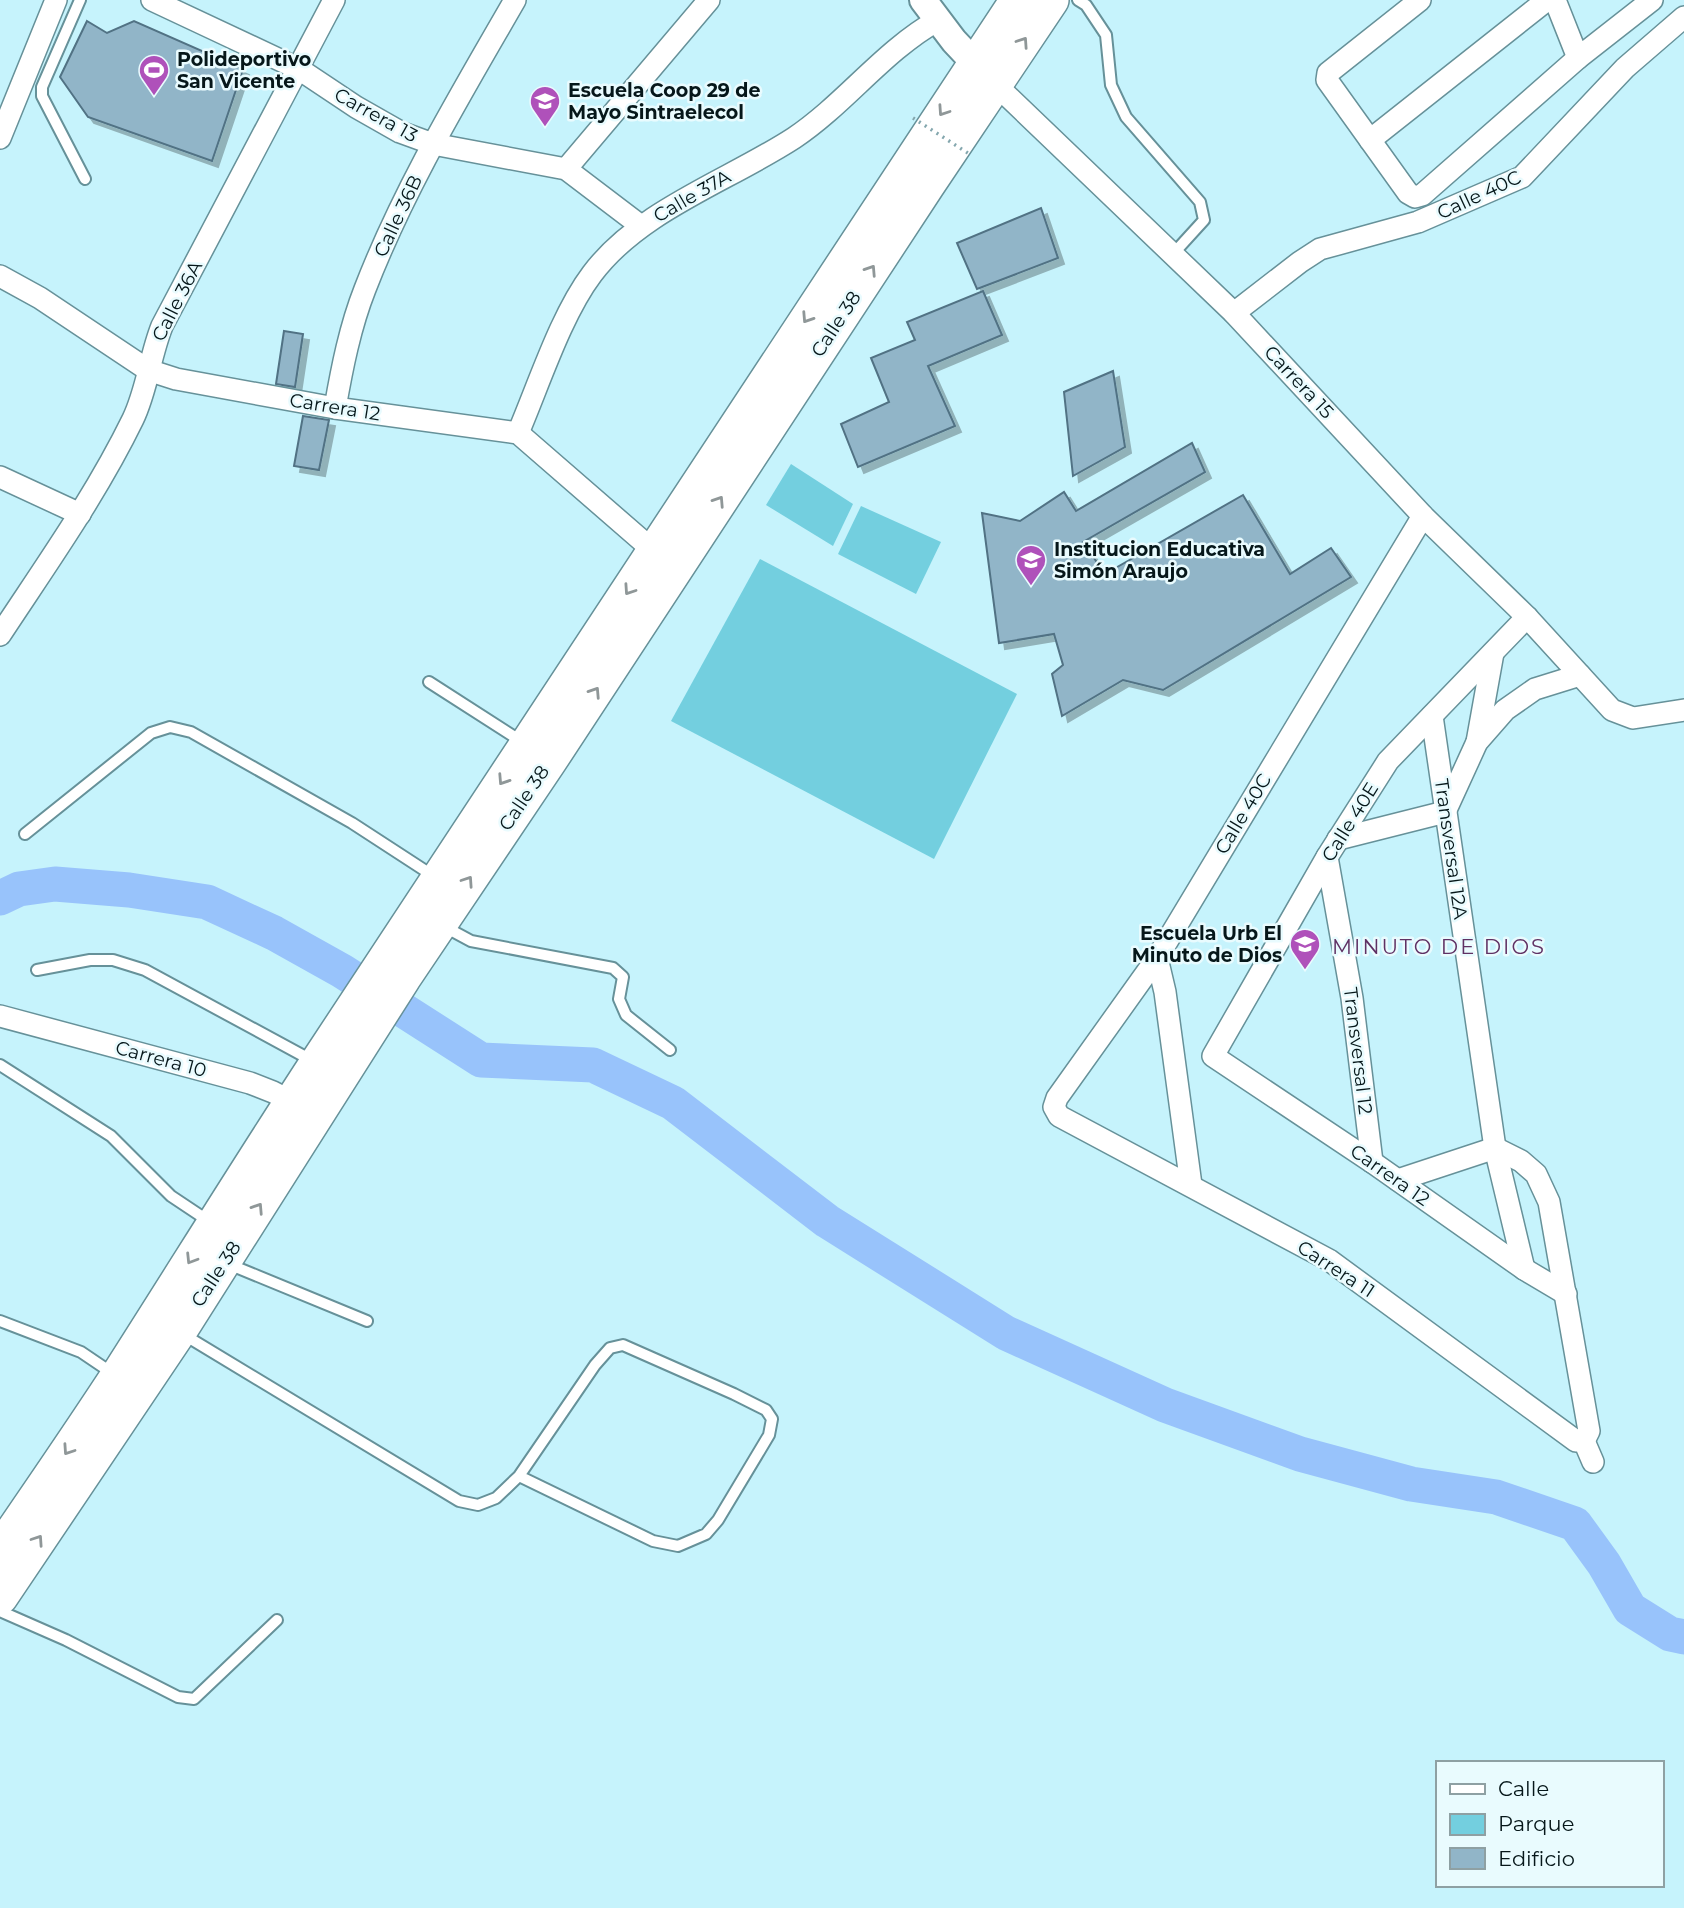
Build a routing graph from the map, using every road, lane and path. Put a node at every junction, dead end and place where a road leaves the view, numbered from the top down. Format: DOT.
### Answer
graph roads {
  1 [pos="56,0"];
  2 [pos="80,0"];
  3 [pos="152,0"];
  4 [pos="334,0"];
  5 [pos="515,0"];
  6 [pos="709,0"];
  7 [pos="1018,0"];
  8 [pos="1051,0"];
  9 [pos="1078,0"];
  10 [pos="1419,0"];
  11 [pos="1547,0"];
  12 [pos="1555,0"];
  13 [pos="1649,1"];
  14 [pos="930,10"];
  15 [pos="1683,19"];
  16 [pos="1578,58"];
  17 [pos="299,69"];
  18 [pos="985,74"];
  19 [pos="913,118"];
  20 [pos="0,138"];
  21 [pos="1370,140"];
  22 [pos="433,144"];
  23 [pos="971,155"];
  24 [pos="566,169"];
  25 [pos="85,179"];
  26 [pos="640,226"];
  27 [pos="1173,254"];
  28 [pos="0,276"];
  29 [pos="1234,313"];
  30 [pos="148,370"];
  31 [pos="335,408"];
  32 [pos="518,433"];
  33 [pos="0,477"];
  34 [pos="80,514"];
  35 [pos="1423,516"];
  36 [pos="654,552"];
  37 [pos="1527,617"];
  38 [pos="0,635"];
  39 [pos="1493,653"];
  40 [pos="1580,675"];
  41 [pos="429,682"];
  42 [pos="1684,710"];
  43 [pos="1432,716"];
  44 [pos="1477,741"];
  45 [pos="538,753"];
  46 [pos="1445,812"];
  47 [pos="25,834"];
  48 [pos="1333,848"];
  49 [pos="438,879"];
  50 [pos="439,925"];
  51 [pos="1157,958"];
  52 [pos="37,970"];
  53 [pos="394,970"];
  54 [pos="0,1016"];
  55 [pos="670,1050"];
  56 [pos="1213,1056"];
  57 [pos="0,1065"];
  58 [pos="329,1070"];
  59 [pos="1054,1107"];
  60 [pos="305,1109"];
  61 [pos="1495,1148"];
  62 [pos="1372,1162"];
  63 [pos="1398,1180"];
  64 [pos="1191,1185"];
  65 [pos="214,1224"];
  66 [pos="223,1262"];
  67 [pos="1524,1269"];
  68 [pos="1566,1294"];
  69 [pos="0,1321"];
  70 [pos="367,1321"];
  71 [pos="179,1331"];
  72 [pos="118,1377"];
  73 [pos="1584,1441"];
  74 [pos="1593,1462"];
  75 [pos="519,1476"];
  76 [pos="0,1551"];
  77 [pos="0,1597"];
  78 [pos="0,1611"];
  79 [pos="277,1620"];
  1 -- 20 [label="street"];
  2 -- 25 [label="lane"];
  3 -- 17 [label="street, Carrera 13"];
  4 -- 17 [label="street, Calle 36A"];
  5 -- 22 [label="street, Calle 36B"];
  6 -- 24 [label="street"];
  7 -- 18 [label="highway, Calle 38"];
  18 -- 8 [label="highway, Calle 38, one-way"];
  9 -- 27 [label="lane"];
  10 -- 21 [label="street"];
  11 -- 21 [label="street"];
  12 -- 16 [label="street"];
  13 -- 16 [label="street"];
  14 -- 18 [label="street"];
  14 -- 26 [label="street, Calle 37A"];
  15 -- 29 [label="street, Calle 40C"];
  16 -- 21 [label="street"];
  17 -- 22 [label="street, Carrera 13"];
  17 -- 30 [label="street, Calle 36A"];
  18 -- 27 [label="street, Carrera 15"];
  18 -- 36 [label="highway, Calle 38, one-way"];
  45 -- 18 [label="highway, Calle 38, one-way"];
  19 -- 23 [label="path, bridge"];
  22 -- 24 [label="street, Carrera 13"];
  22 -- 31 [label="street, Calle 36B"];
  24 -- 26 [label="street, Carrera 13"];
  26 -- 32 [label="street, Calle 37A"];
  27 -- 29 [label="street, Carrera 15"];
  28 -- 30 [label="street, Carrera 12"];
  29 -- 35 [label="street, Carrera 15"];
  30 -- 31 [label="street, Carrera 12"];
  30 -- 34 [label="street, Calle 36A"];
  31 -- 32 [label="street, Carrera 12"];
  32 -- 36 [label="street"];
  33 -- 34 [label="street"];
  34 -- 38 [label="street, Calle 36A"];
  35 -- 37 [label="street, Carrera 15"];
  35 -- 51 [label="street, Calle 40C"];
  36 -- 45 [label="highway, Calle 38, one-way"];
  37 -- 39 [label="street, Calle 40E"];
  37 -- 40 [label="street, Carrera 15"];
  39 -- 43 [label="street, Calle 40E"];
  39 -- 44 [label="street"];
  40 -- 42 [label="street, Carrera 15"];
  40 -- 44 [label="street"];
  41 -- 45 [label="lane"];
  43 -- 46 [label="street, Transversal 12A"];
  43 -- 48 [label="street, Calle 40E"];
  44 -- 46 [label="street"];
  45 -- 49 [label="highway, Calle 38, one-way"];
  50 -- 45 [label="highway, Calle 38, one-way"];
  46 -- 48 [label="street"];
  46 -- 61 [label="street, Transversal 12A"];
  47 -- 49 [label="lane"];
  48 -- 56 [label="street, Calle 40E"];
  48 -- 62 [label="street, Transversal 12"];
  49 -- 53 [label="highway, Calle 38"];
  50 -- 53 [label="highway, Calle 38"];
  50 -- 55 [label="lane"];
  51 -- 59 [label="street, Calle 40C"];
  51 -- 64 [label="street"];
  52 -- 58 [label="lane"];
  53 -- 58 [label="highway, Calle 38"];
  54 -- 60 [label="street, Carrera 10"];
  56 -- 62 [label="street, Carrera 12"];
  57 -- 65 [label="lane"];
  58 -- 60 [label="highway, Calle 38"];
  59 -- 64 [label="street, Carrera 11"];
  60 -- 65 [label="highway, Calle 38"];
  66 -- 60 [label="highway, Calle 38, one-way"];
  61 -- 63 [label="street"];
  61 -- 67 [label="street, Transversal 12A"];
  61 -- 68 [label="street"];
  62 -- 63 [label="street, Carrera 12"];
  63 -- 67 [label="street, Carrera 12"];
  64 -- 73 [label="street, Carrera 11"];
  65 -- 72 [label="highway, Calle 38, one-way"];
  66 -- 70 [label="lane"];
  66 -- 71 [label="highway, Calle 38"];
  67 -- 68 [label="street, Carrera 12"];
  68 -- 73 [label="street"];
  69 -- 72 [label="lane"];
  71 -- 75 [label="lane"];
  77 -- 71 [label="highway, Calle 38, one-way"];
  72 -- 76 [label="highway, Calle 38, one-way"];
  73 -- 74 [label="street"];
  75 -- 75 [label="lane"];
  78 -- 79 [label="lane"];
}
